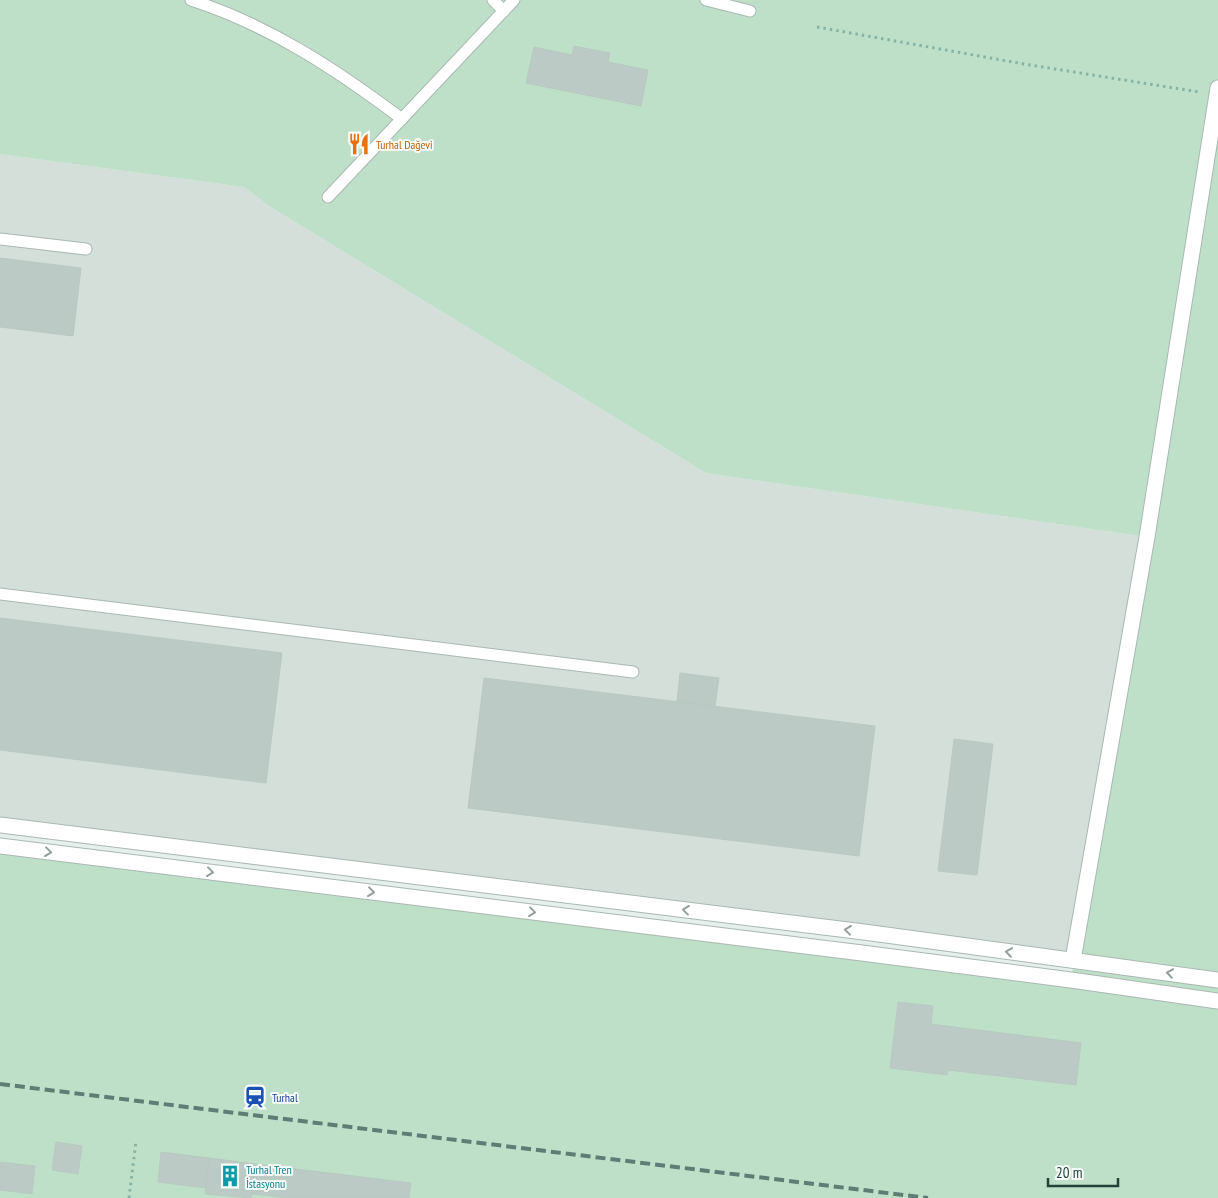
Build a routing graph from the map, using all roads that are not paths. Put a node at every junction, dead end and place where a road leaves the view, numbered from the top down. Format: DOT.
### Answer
graph roads {
  1 [pos="191,0"];
  2 [pos="492,0"];
  3 [pos="514,0"];
  4 [pos="706,0"];
  5 [pos="504,11"];
  6 [pos="750,11"];
  7 [pos="1218,92"];
  8 [pos="402,119"];
  9 [pos="328,197"];
  10 [pos="0,239"];
  11 [pos="86,249"];
  12 [pos="0,594"];
  13 [pos="633,672"];
  14 [pos="0,825"];
  15 [pos="0,846"];
  16 [pos="1074,960"];
  17 [pos="1218,980"];
  18 [pos="1218,1001"];
  1 -- 8 [label="lane"];
  2 -- 5 [label="lane"];
  3 -- 5 [label="lane"];
  4 -- 6 [label="lane"];
  5 -- 8 [label="lane"];
  7 -- 16 [label="street"];
  8 -- 9 [label="lane"];
  10 -- 11 [label="lane"];
  12 -- 13 [label="lane"];
  16 -- 14 [label="street, one-way"];
  15 -- 18 [label="street, one-way"];
  17 -- 16 [label="street, one-way"];
}
